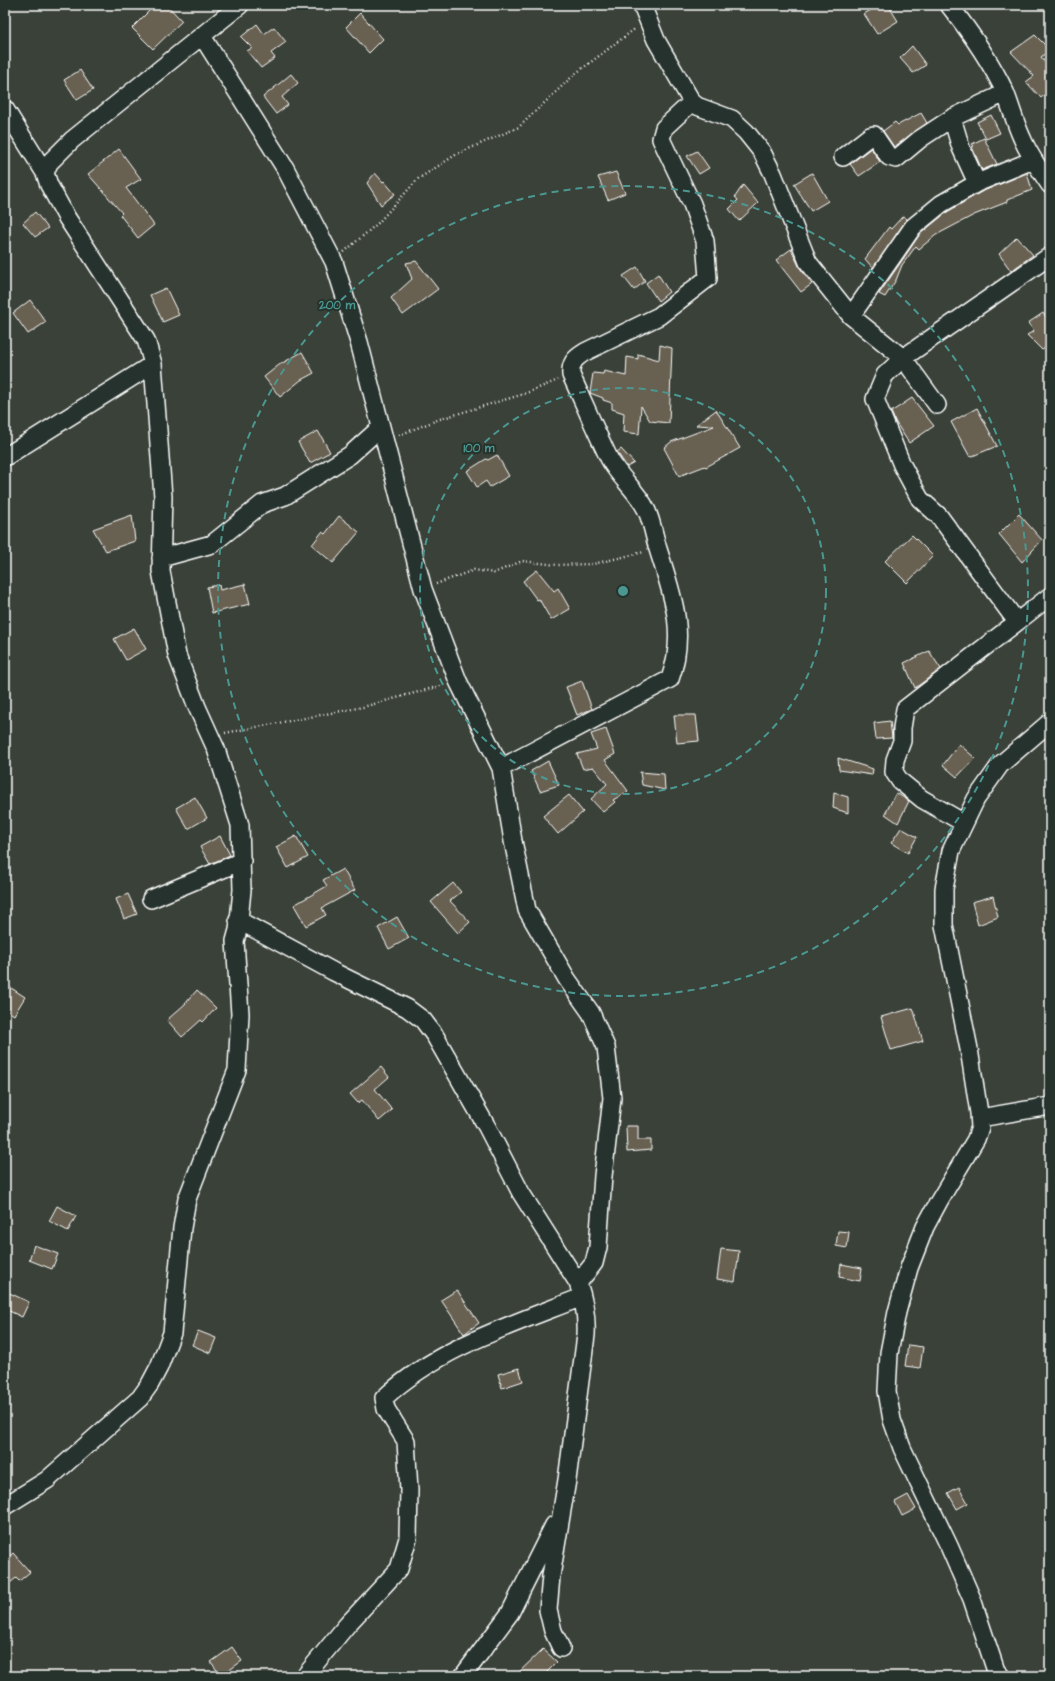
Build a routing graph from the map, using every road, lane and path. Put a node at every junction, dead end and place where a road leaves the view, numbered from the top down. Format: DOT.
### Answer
graph roads {
  1 [pos="240,5"];
  2 [pos="949,5"];
  3 [pos="645,12"];
  4 [pos="202,36"];
  5 [pos="1005,93"];
  6 [pos="692,102"];
  7 [pos="5,109"];
  8 [pos="952,118"];
  9 [pos="844,157"];
  10 [pos="1033,160"];
  11 [pos="45,173"];
  12 [pos="977,183"];
  13 [pos="1050,185"];
  14 [pos="1050,256"];
  15 [pos="334,262"];
  16 [pos="851,316"];
  17 [pos="903,358"];
  18 [pos="153,364"];
  19 [pos="571,374"];
  20 [pos="937,405"];
  21 [pos="382,435"];
  22 [pos="5,457"];
  23 [pos="658,548"];
  24 [pos="161,558"];
  25 [pos="423,589"];
  26 [pos="1050,596"];
  27 [pos="1017,622"];
  28 [pos="458,681"];
  29 [pos="1050,722"];
  30 [pos="210,736"];
  31 [pos="502,768"];
  32 [pos="964,823"];
  33 [pos="242,861"];
  34 [pos="151,899"];
  35 [pos="238,920"];
  36 [pos="1050,1106"];
  37 [pos="980,1118"];
  38 [pos="580,1290"];
  39 [pos="5,1506"];
  40 [pos="562,1507"];
  41 [pos="561,1648"];
  42 [pos="998,1674"];
  43 [pos="305,1676"];
  44 [pos="463,1676"];
  1 -- 4 [label="street"];
  2 -- 5 [label="street"];
  3 -- 6 [label="street"];
  3 -- 15 [label="path"];
  4 -- 11 [label="street"];
  4 -- 15 [label="street"];
  5 -- 8 [label="street"];
  5 -- 10 [label="street"];
  6 -- 16 [label="street"];
  6 -- 19 [label="street"];
  7 -- 11 [label="street"];
  8 -- 9 [label="street"];
  8 -- 12 [label="street"];
  10 -- 12 [label="street"];
  10 -- 13 [label="street"];
  11 -- 18 [label="street"];
  12 -- 16 [label="street"];
  14 -- 17 [label="street"];
  15 -- 21 [label="street"];
  16 -- 17 [label="street"];
  17 -- 20 [label="street"];
  17 -- 27 [label="street"];
  18 -- 22 [label="street"];
  18 -- 24 [label="street"];
  19 -- 21 [label="path"];
  19 -- 23 [label="street"];
  21 -- 24 [label="street"];
  21 -- 25 [label="street"];
  23 -- 25 [label="path"];
  23 -- 31 [label="street"];
  24 -- 30 [label="street"];
  25 -- 28 [label="street"];
  26 -- 27 [label="street"];
  27 -- 32 [label="street"];
  28 -- 30 [label="path"];
  28 -- 31 [label="street"];
  29 -- 32 [label="street"];
  30 -- 33 [label="street"];
  31 -- 38 [label="street"];
  32 -- 37 [label="street"];
  33 -- 34 [label="street"];
  33 -- 35 [label="street"];
  35 -- 38 [label="street"];
  35 -- 39 [label="street"];
  36 -- 37 [label="street"];
  37 -- 42 [label="street"];
  38 -- 40 [label="street"];
  38 -- 43 [label="street"];
  40 -- 41 [label="street"];
  40 -- 44 [label="street"];
}
